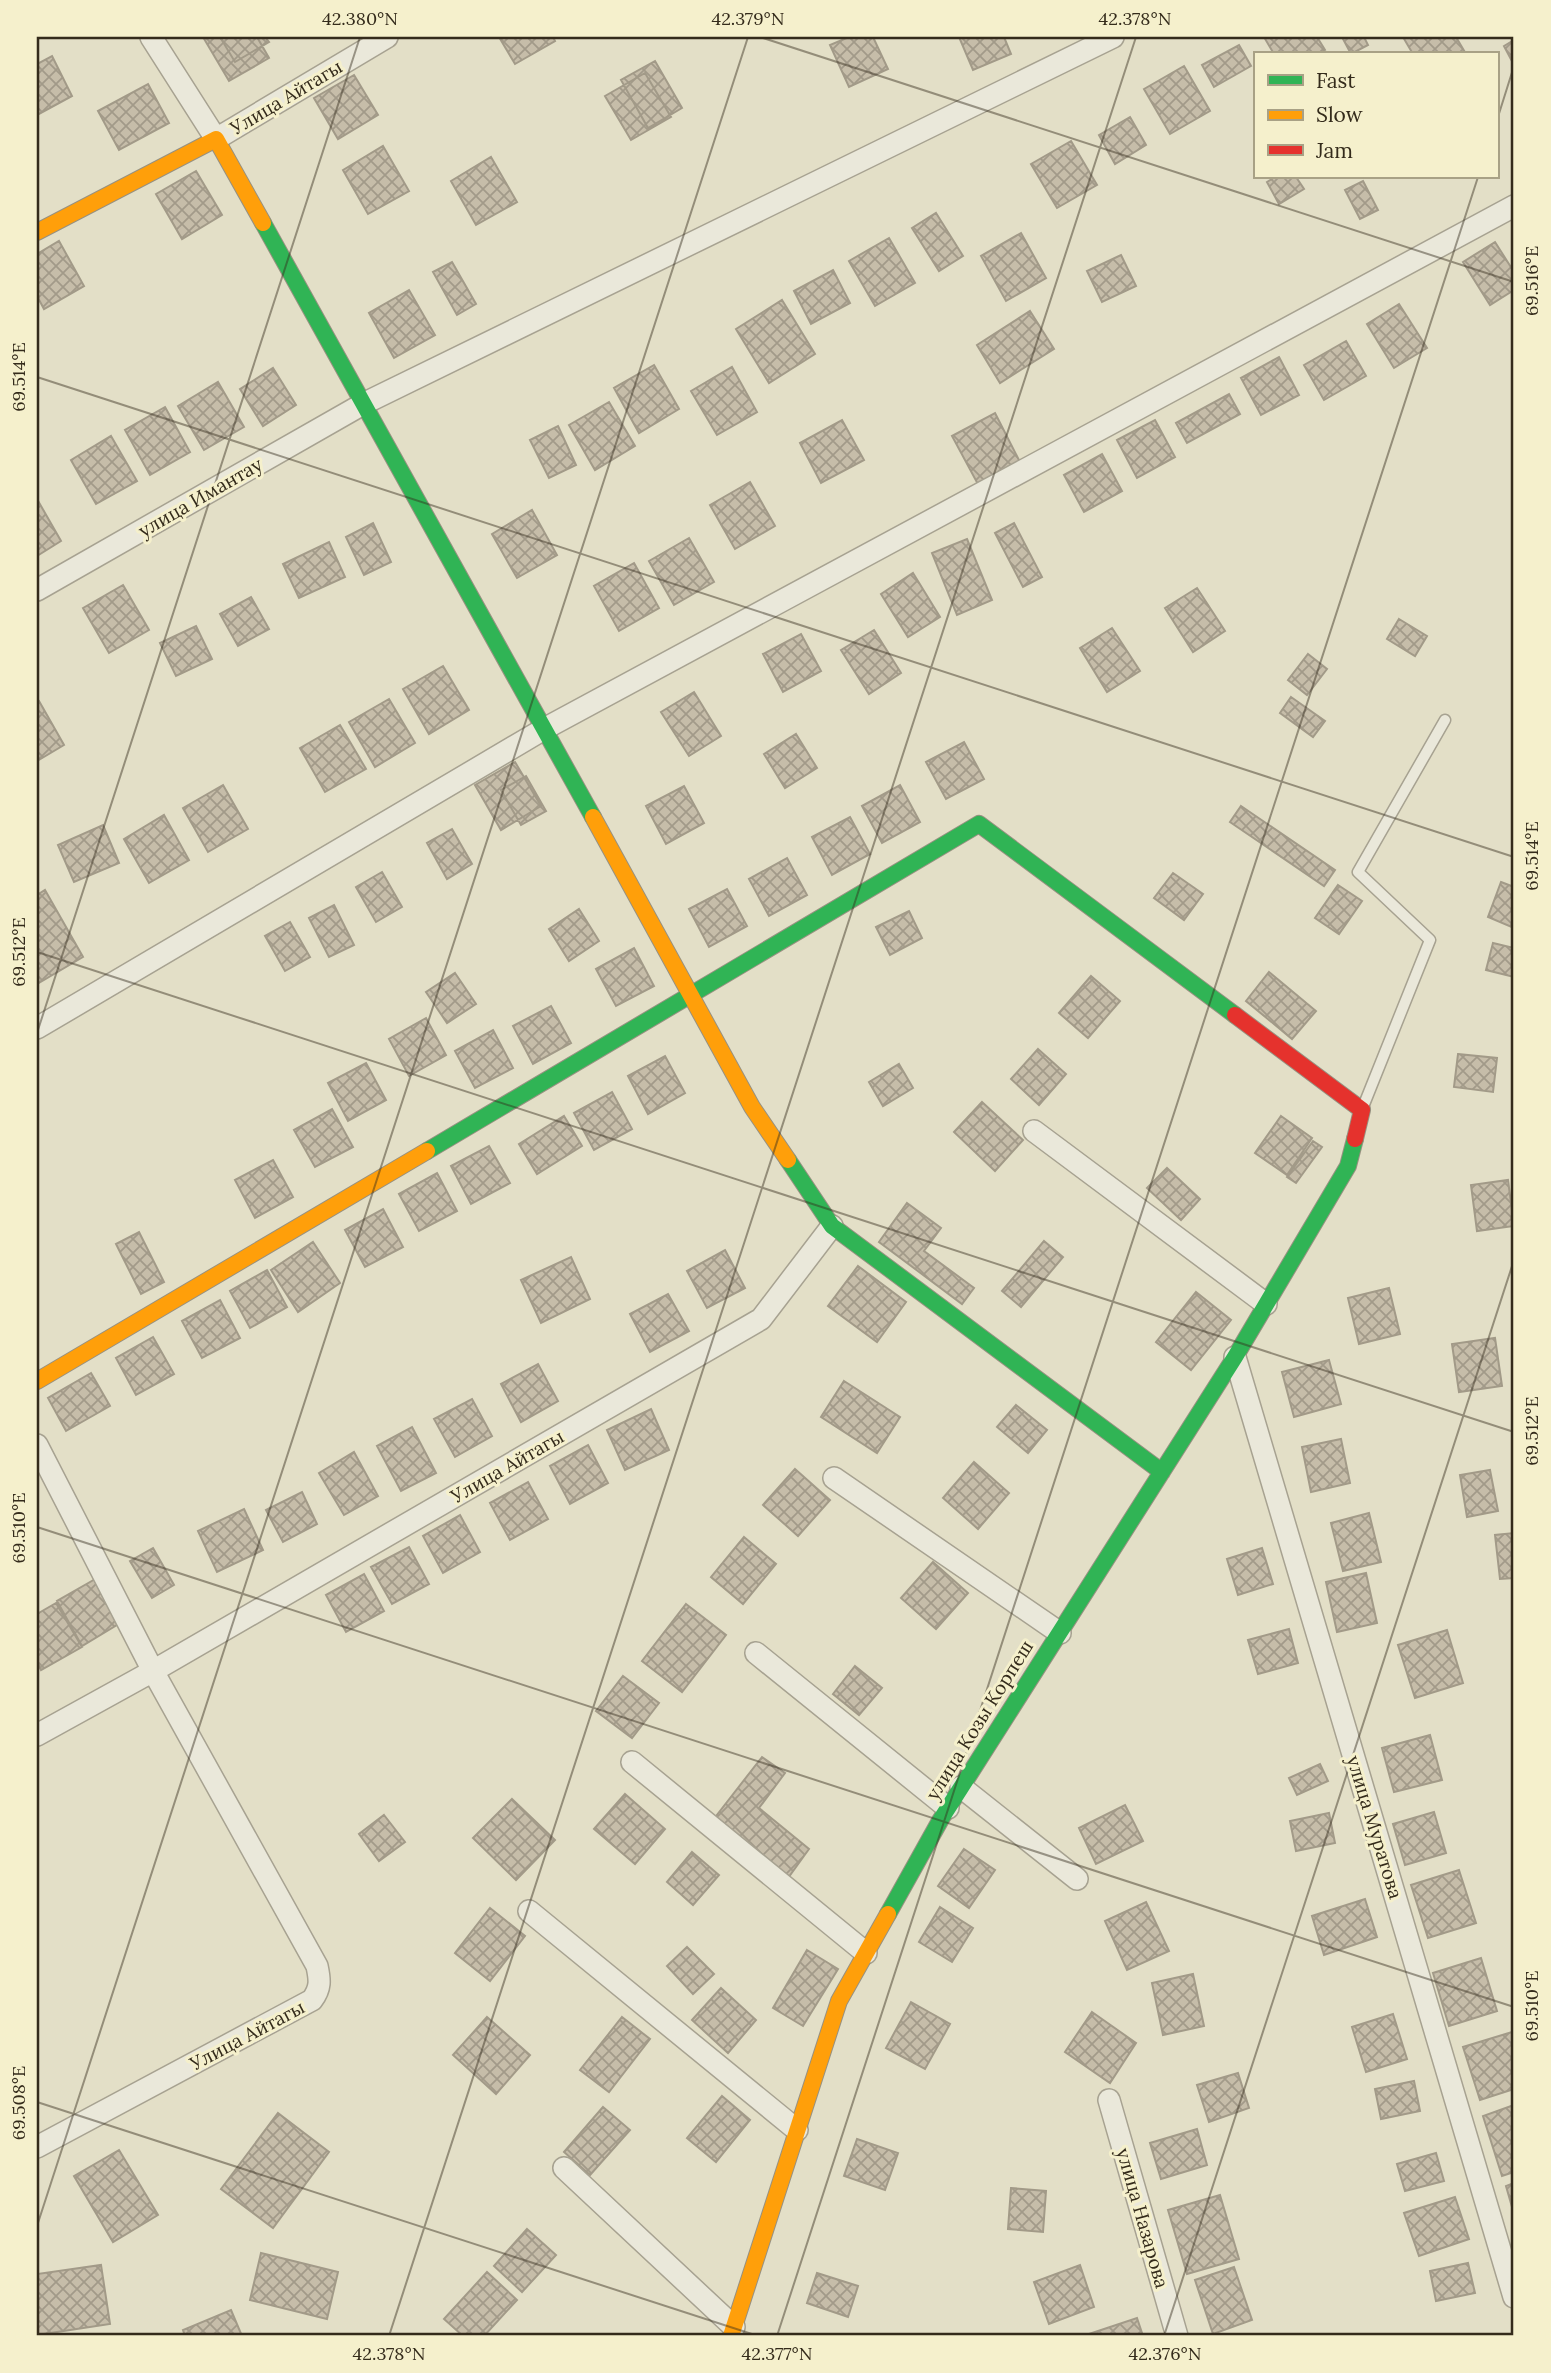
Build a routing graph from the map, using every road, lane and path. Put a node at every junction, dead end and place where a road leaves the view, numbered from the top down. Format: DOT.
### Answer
graph roads {
  1 [pos="151,37"];
  2 [pos="387,37"];
  3 [pos="1113,37"];
  4 [pos="216,139"];
  5 [pos="1514,206"];
  6 [pos="37,232"];
  7 [pos="363,404"];
  8 [pos="37,590"];
  9 [pos="1445,720"];
  10 [pos="544,729"];
  11 [pos="691,995"];
  12 [pos="37,1028"];
  13 [pos="1362,1110"];
  14 [pos="1034,1131"];
  15 [pos="832,1226"];
  16 [pos="1266,1304"];
  17 [pos="1235,1357"];
  18 [pos="37,1381"];
  19 [pos="37,1445"];
  20 [pos="1162,1472"];
  21 [pos="834,1478"];
  22 [pos="1059,1633"];
  23 [pos="756,1653"];
  24 [pos="153,1671"];
  25 [pos="37,1735"];
  26 [pos="632,1762"];
  27 [pos="961,1787"];
  28 [pos="948,1808"];
  29 [pos="1077,1879"];
  30 [pos="529,1911"];
  31 [pos="866,1953"];
  32 [pos="1109,2100"];
  33 [pos="797,2130"];
  34 [pos="37,2147"];
  35 [pos="564,2168"];
  36 [pos="1514,2297"];
  37 [pos="733,2331"];
  38 [pos="1177,2336"];
  1 -- 4 [label="street, Улица Айтагы"];
  2 -- 4 [label="street, Улица Айтагы"];
  3 -- 7 [label="street, улица Имантау"];
  4 -- 6 [label="street"];
  4 -- 7 [label="street"];
  5 -- 10 [label="street"];
  7 -- 8 [label="street, улица Имантау"];
  7 -- 10 [label="street"];
  9 -- 13 [label="lane"];
  10 -- 11 [label="street"];
  10 -- 12 [label="street"];
  11 -- 13 [label="street"];
  11 -- 15 [label="street"];
  11 -- 18 [label="street"];
  13 -- 16 [label="street, улица Козы Корпеш"];
  14 -- 16 [label="street"];
  15 -- 20 [label="street"];
  15 -- 24 [label="street, Улица Айтагы"];
  16 -- 17 [label="street, улица Козы Корпеш"];
  17 -- 20 [label="street, улица Козы Корпеш"];
  17 -- 36 [label="street, улица Муратова"];
  19 -- 24 [label="street, Улица Айтагы"];
  20 -- 22 [label="street, улица Козы Корпеш"];
  21 -- 22 [label="street"];
  22 -- 27 [label="street, улица Козы Корпеш"];
  23 -- 28 [label="street"];
  24 -- 25 [label="street, Улица Айтагы"];
  24 -- 34 [label="street, Улица Айтагы"];
  26 -- 31 [label="street"];
  27 -- 28 [label="street, улица Козы Корпеш"];
  27 -- 29 [label="street"];
  28 -- 31 [label="street, улица Козы Корпеш"];
  30 -- 33 [label="street"];
  31 -- 33 [label="street, улица Козы Корпеш"];
  32 -- 38 [label="street, улица Назарова"];
  33 -- 37 [label="street, улица Козы Корпеш"];
  35 -- 37 [label="street"];
}
